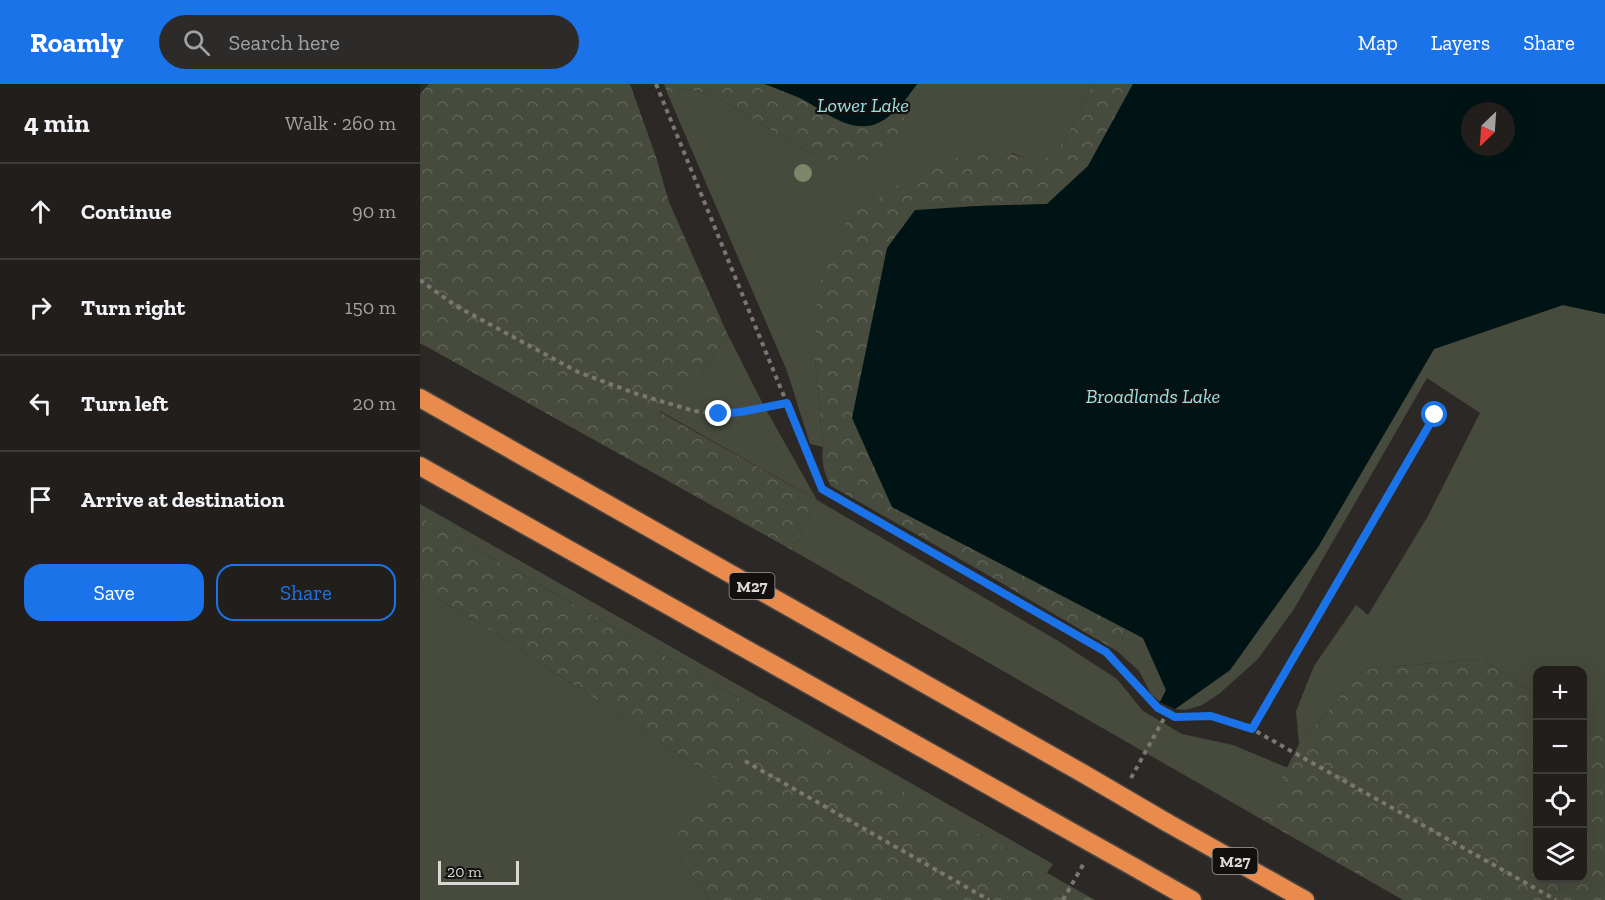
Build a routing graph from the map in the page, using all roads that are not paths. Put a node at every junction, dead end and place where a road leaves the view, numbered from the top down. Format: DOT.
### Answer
graph roads {
  1 [pos="420,398"];
  2 [pos="420,466"];
  3 [pos="1192,900"];
  4 [pos="1305,900"];
  1 -- 4 [label="highway, M27, bridge"];
  2 -- 3 [label="highway, bridge"];
}
